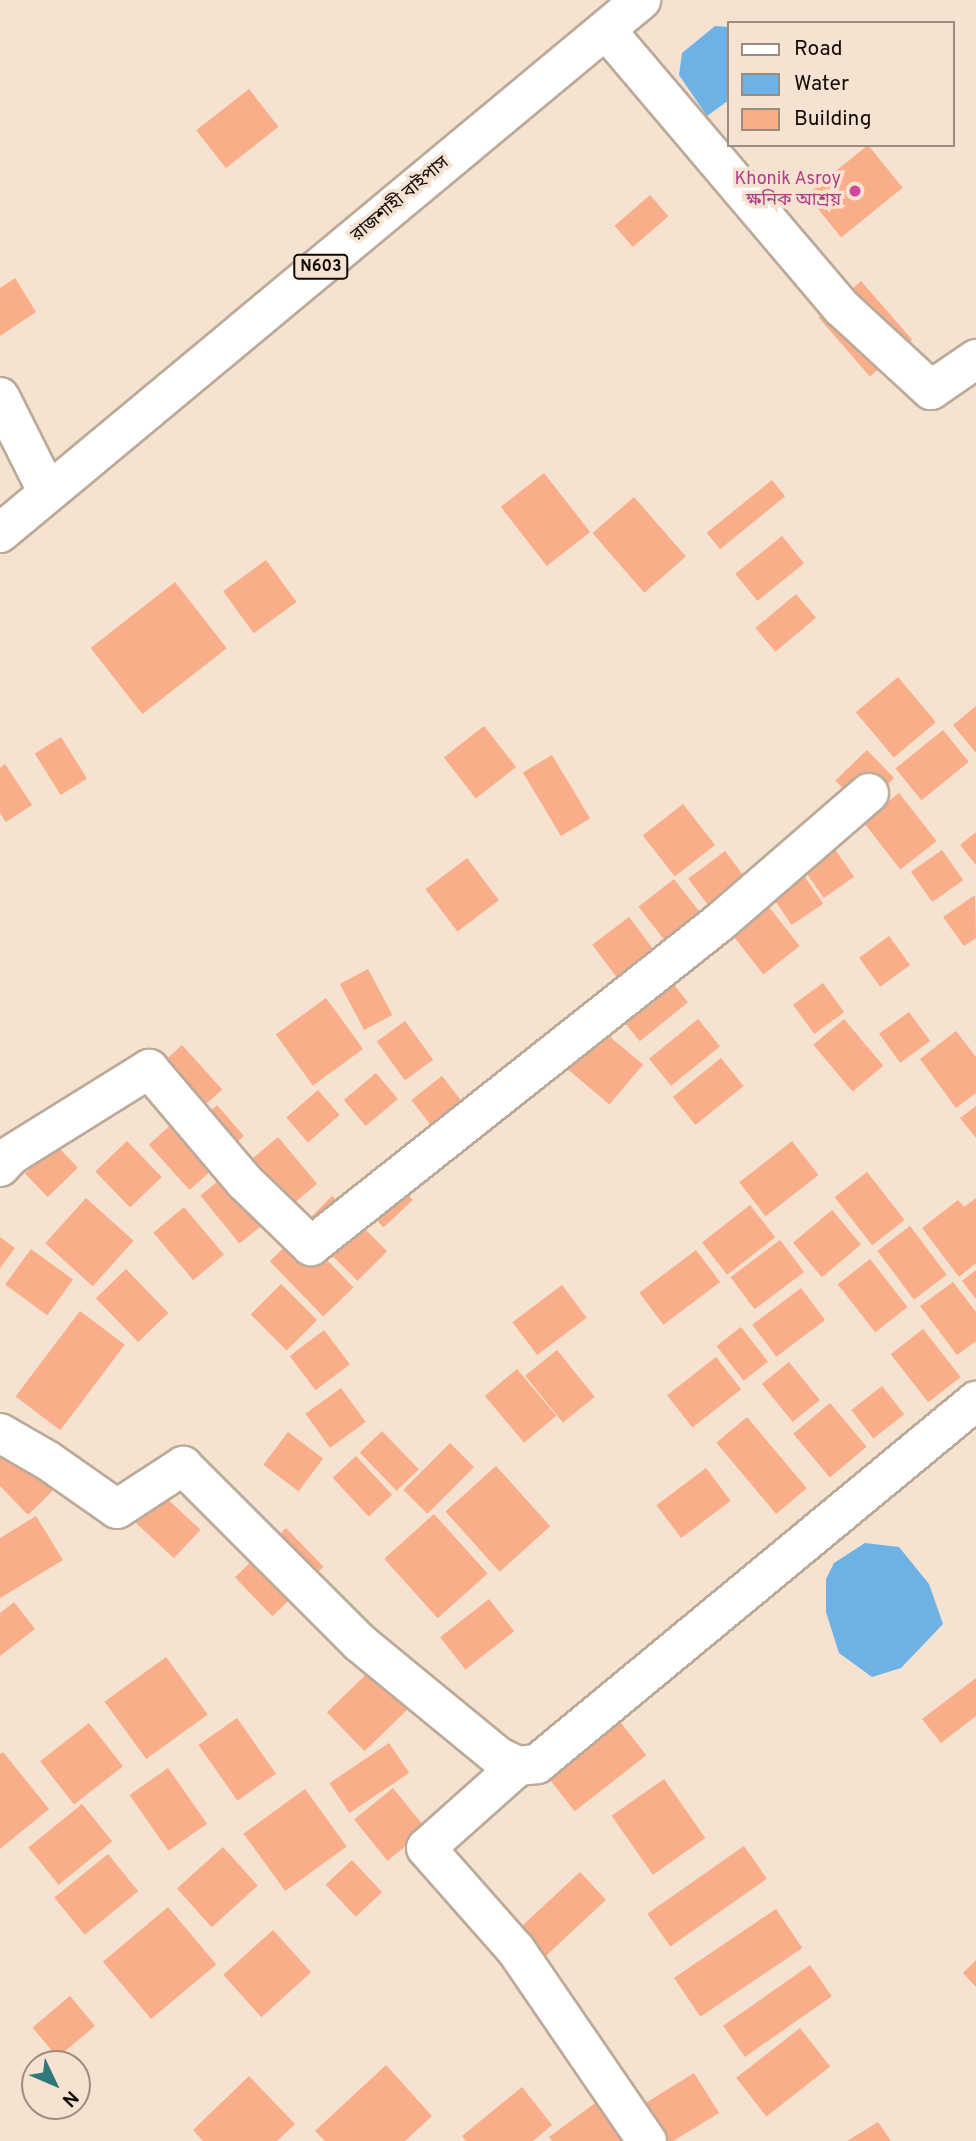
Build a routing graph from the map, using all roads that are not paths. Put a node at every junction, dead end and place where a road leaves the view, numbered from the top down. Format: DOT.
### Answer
graph roads {
  1 [pos="642,0"];
  2 [pos="606,30"];
  3 [pos="976,359"];
  4 [pos="0,397"];
  5 [pos="48,493"];
  6 [pos="0,533"];
  7 [pos="869,793"];
  8 [pos="0,1167"];
  9 [pos="976,1401"];
  10 [pos="0,1433"];
  11 [pos="518,1766"];
  12 [pos="647,2141"];
  1 -- 2 [label="main road, রাজশাহী বাইপাস / N603"];
  2 -- 3 [label="main road"];
  2 -- 5 [label="main road, রাজশাহী বাইপাস / N603"];
  4 -- 5 [label="main road"];
  5 -- 6 [label="main road, রাজশাহী বাইপাস / N603"];
  7 -- 8 [label="main road"];
  9 -- 11 [label="main road"];
  10 -- 11 [label="main road"];
  11 -- 12 [label="main road"];
}
